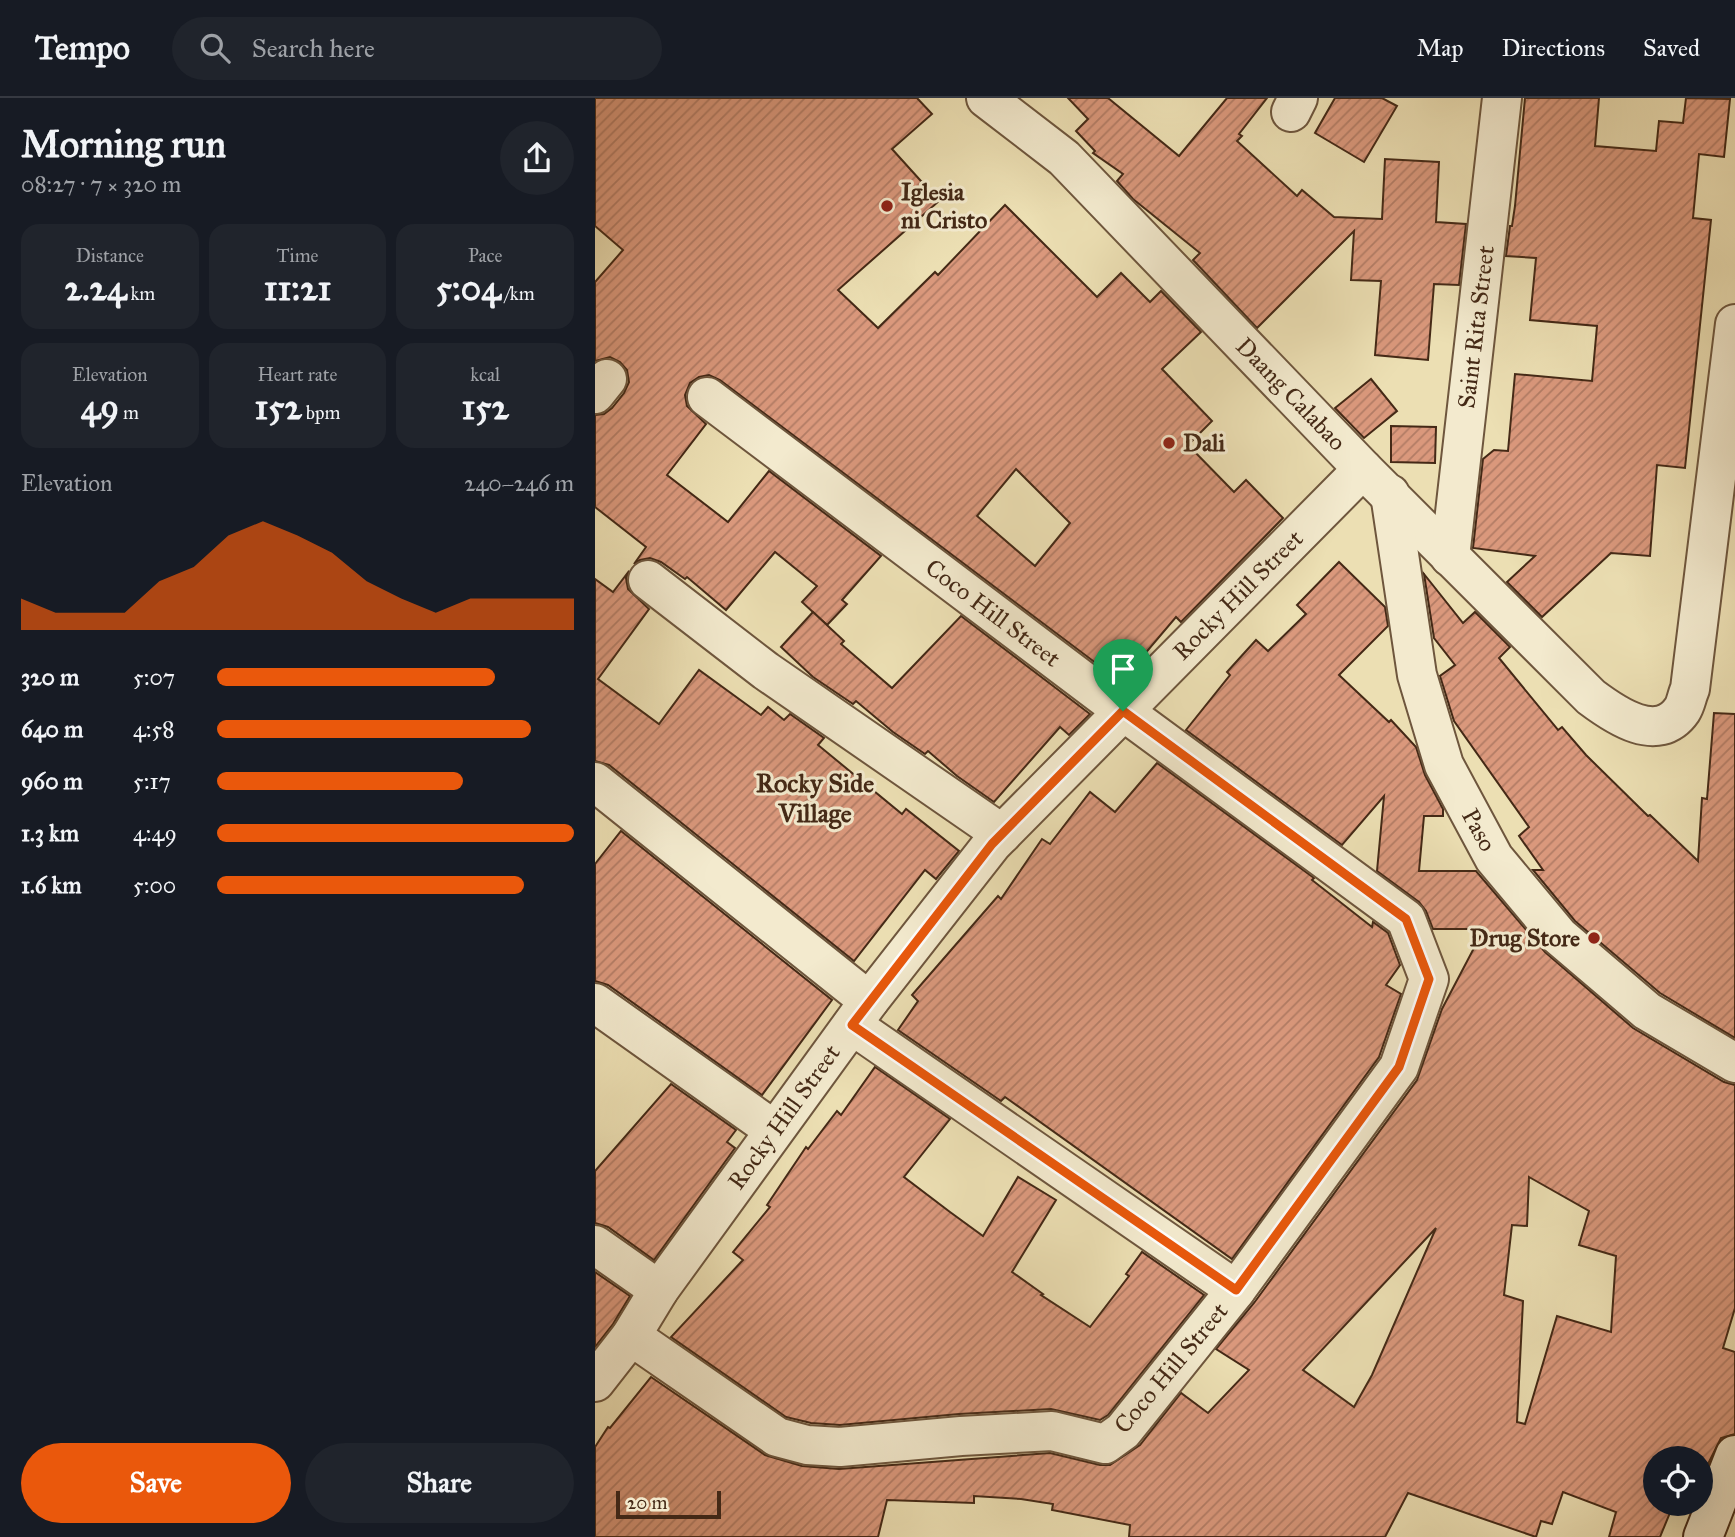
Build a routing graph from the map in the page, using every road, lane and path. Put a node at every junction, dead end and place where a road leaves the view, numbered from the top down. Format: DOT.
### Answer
graph roads {
  1 [pos="986,98"];
  2 [pos="1502,98"];
  3 [pos="1735,324"];
  4 [pos="707,397"];
  5 [pos="1377,482"];
  6 [pos="1450,557"];
  7 [pos="648,580"];
  8 [pos="1123,711"];
  9 [pos="595,782"];
  10 [pos="1002,834"];
  11 [pos="595,1003"];
  12 [pos="860,1013"];
  13 [pos="1735,1063"];
  14 [pos="773,1130"];
  15 [pos="595,1245"];
  16 [pos="659,1290"];
  17 [pos="1236,1290"];
  18 [pos="631,1336"];
  19 [pos="595,1382"];
  20 [pos="1735,1455"];
  21 [pos="1703,1537"];
  1 -- 5 [label="street, Daang Calabao"];
  2 -- 6 [label="street, Saint Rita Street"];
  3 -- 6 [label="street, Daang Calabao"];
  4 -- 8 [label="street, Coco Hill Street"];
  5 -- 6 [label="street, Daang Calabao"];
  5 -- 8 [label="street, Rocky Hill Street"];
  5 -- 13 [label="street, Paso"];
  7 -- 10 [label="street"];
  8 -- 10 [label="street, Rocky Hill Street"];
  8 -- 17 [label="street, Coco Hill Street"];
  9 -- 12 [label="street"];
  10 -- 12 [label="street, Rocky Hill Street"];
  11 -- 14 [label="street"];
  12 -- 14 [label="street, Rocky Hill Street"];
  12 -- 17 [label="street"];
  14 -- 16 [label="street, Rocky Hill Street"];
  15 -- 16 [label="street"];
  16 -- 18 [label="street, Rocky Hill Street"];
  17 -- 18 [label="street, Coco Hill Street"];
  18 -- 19 [label="street, Rocky Hill Street"];
  20 -- 21 [label="street"];
}
